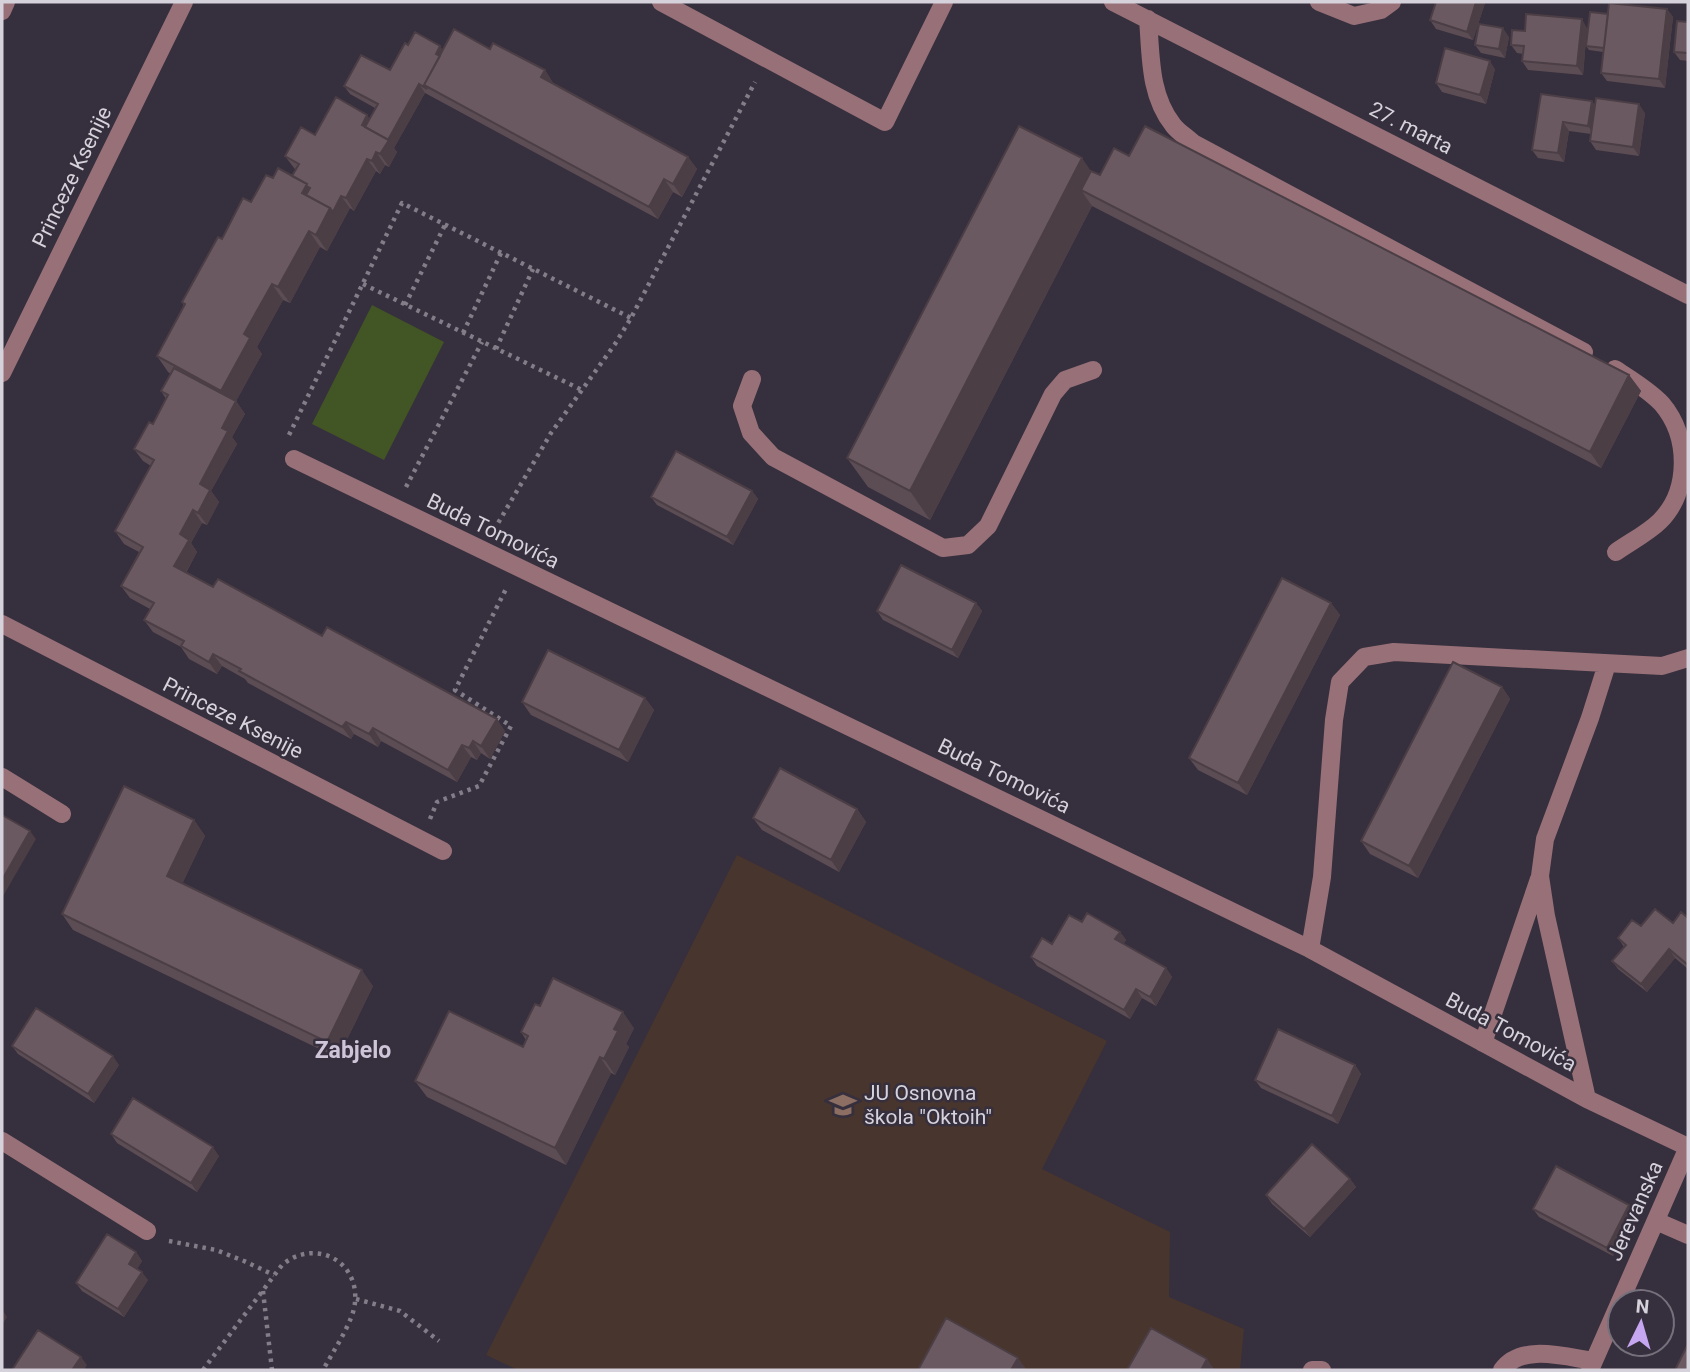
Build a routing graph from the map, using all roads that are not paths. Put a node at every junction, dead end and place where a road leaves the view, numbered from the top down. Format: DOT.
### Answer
graph roads {
  1 [pos="6,2"];
  2 [pos="661,2"];
  3 [pos="944,2"];
  4 [pos="1112,2"];
  5 [pos="1319,2"];
  6 [pos="1392,2"];
  7 [pos="176,4"];
  8 [pos="2,11"];
  9 [pos="1148,19"];
  10 [pos="1688,295"];
  11 [pos="1093,370"];
  12 [pos="2,373"];
  13 [pos="752,379"];
  14 [pos="294,459"];
  15 [pos="1616,552"];
  16 [pos="2,624"];
  17 [pos="1688,658"];
  18 [pos="1607,664"];
  19 [pos="2,776"];
  20 [pos="62,814"];
  21 [pos="443,851"];
  22 [pos="1540,876"];
  23 [pos="1310,948"];
  24 [pos="1483,1043"];
  25 [pos="1587,1099"];
  26 [pos="2,1142"];
  27 [pos="1688,1147"];
  28 [pos="1656,1221"];
  29 [pos="147,1231"];
  30 [pos="1688,1235"];
  31 [pos="1592,1366"];
  32 [pos="1312,1370"];
  33 [pos="1322,1370"];
  34 [pos="1502,1370"];
  1 -- 8 [label="street"];
  2 -- 3 [label="street"];
  4 -- 9 [label="street, 27. marta"];
  5 -- 6 [label="street"];
  7 -- 12 [label="street, Princeze Ksenije"];
  9 -- 10 [label="street, 27. marta"];
  9 -- 15 [label="street"];
  11 -- 13 [label="street"];
  14 -- 23 [label="street, Buda Tomovića"];
  16 -- 21 [label="street, Princeze Ksenije"];
  17 -- 18 [label="street"];
  18 -- 22 [label="street"];
  18 -- 23 [label="street"];
  19 -- 20 [label="street"];
  22 -- 24 [label="street"];
  22 -- 25 [label="street"];
  23 -- 24 [label="street, Buda Tomovića"];
  24 -- 25 [label="street, Buda Tomovića"];
  25 -- 27 [label="street, Buda Tomovića"];
  26 -- 29 [label="street"];
  27 -- 28 [label="street, Jerevanska"];
  28 -- 30 [label="street"];
  28 -- 31 [label="street, Jerevanska"];
  31 -- 34 [label="street"];
  32 -- 33 [label="street"];
}
